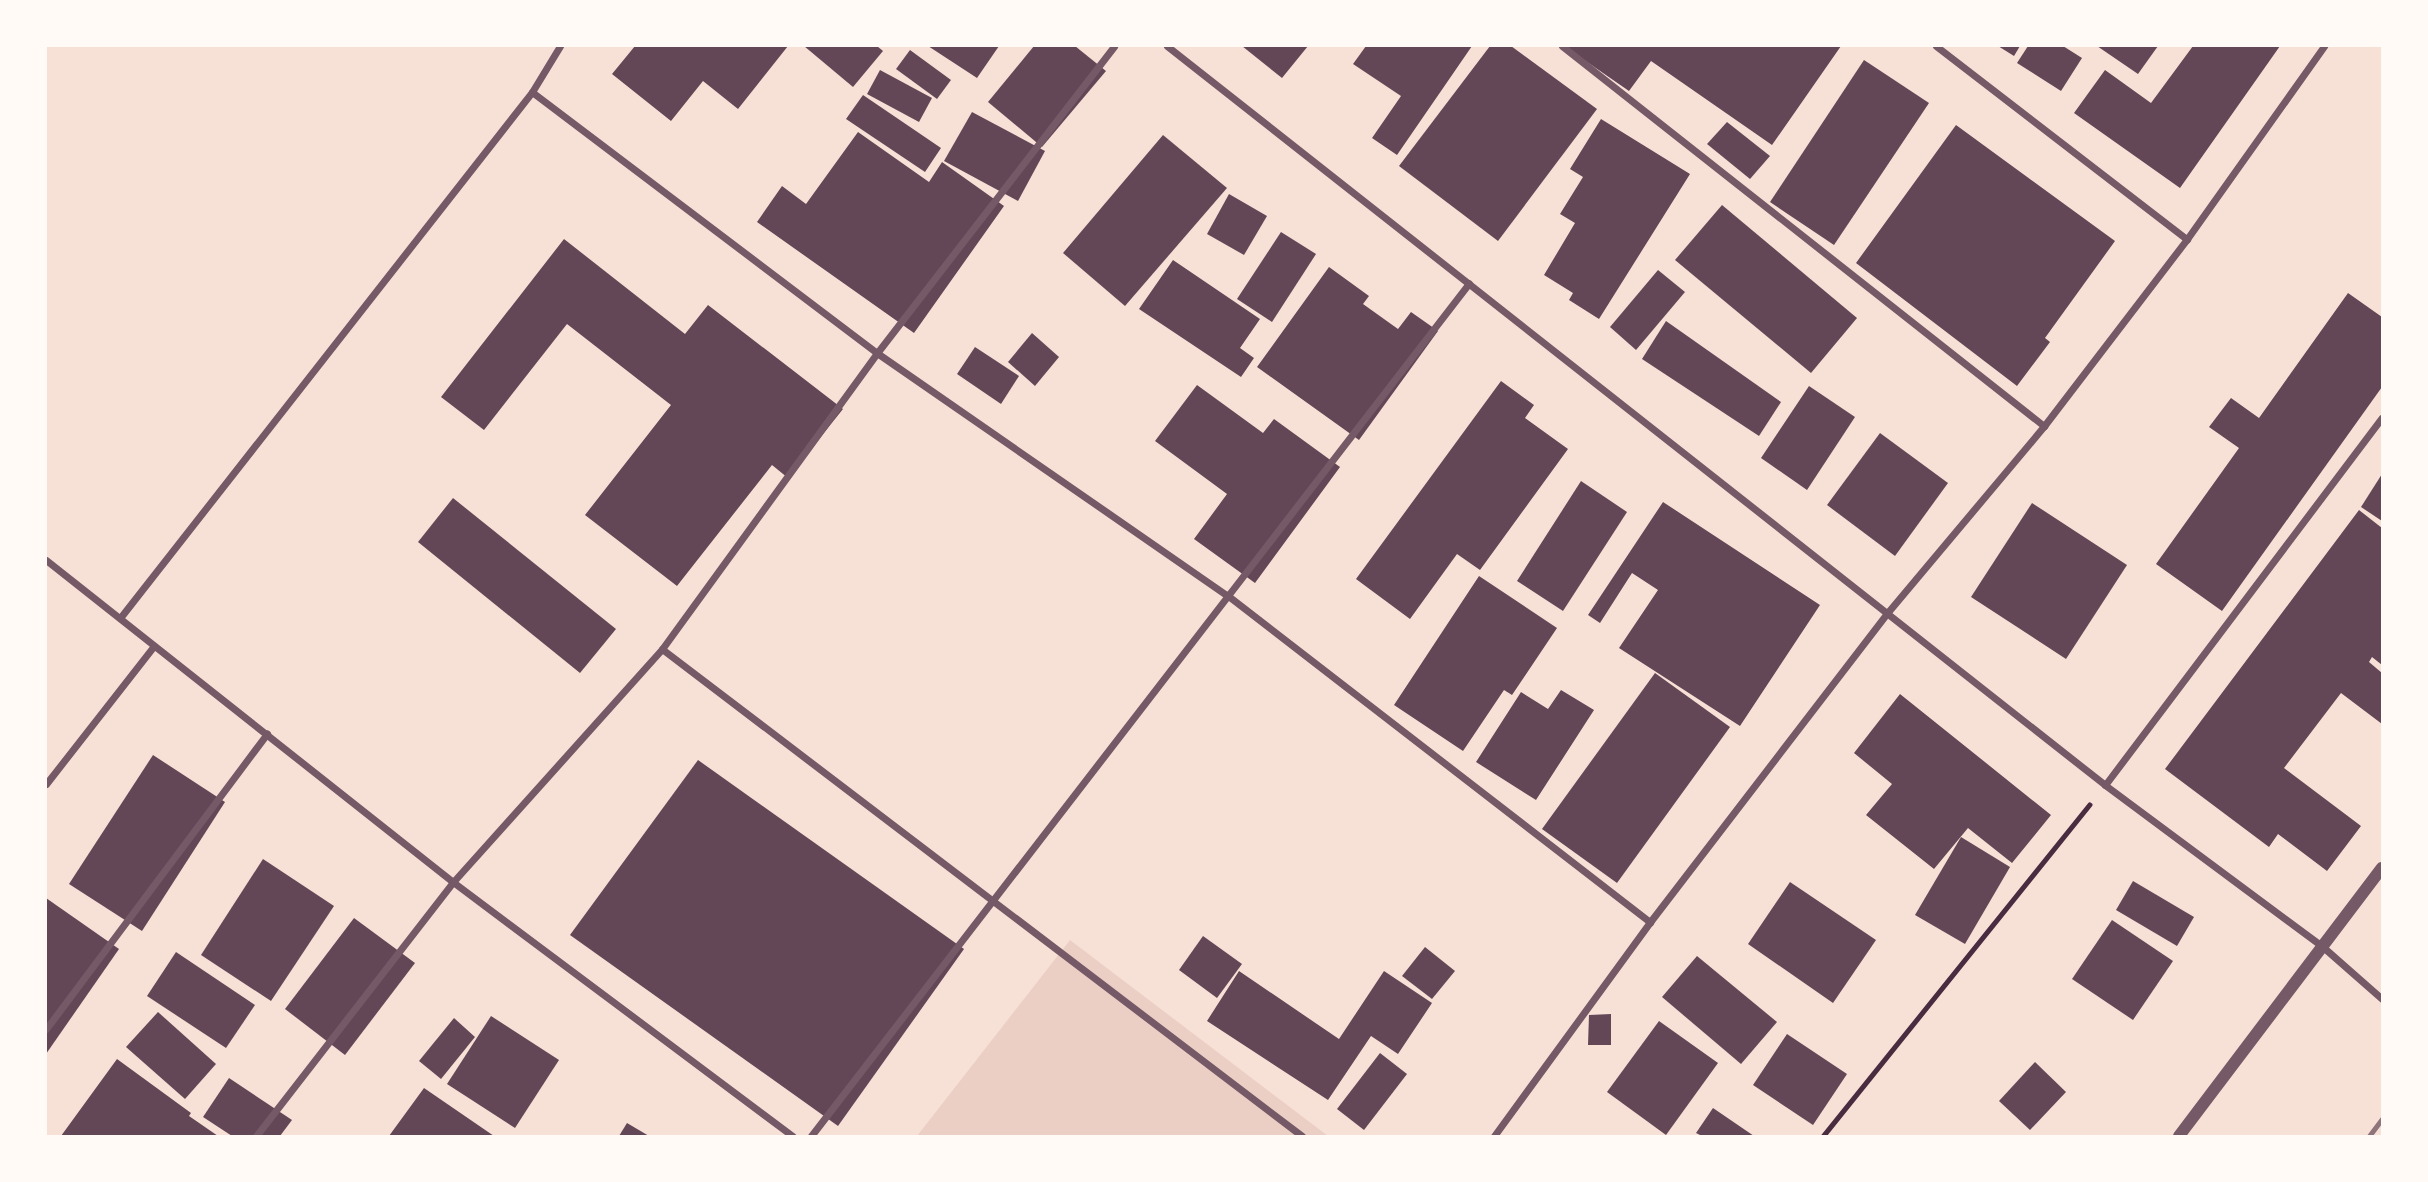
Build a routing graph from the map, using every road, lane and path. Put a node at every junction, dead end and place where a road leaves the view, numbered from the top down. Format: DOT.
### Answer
graph roads {
  1 [pos="560,46"];
  2 [pos="1114,46"];
  3 [pos="1167,46"];
  4 [pos="1562,46"];
  5 [pos="1936,46"];
  6 [pos="2324,46"];
  7 [pos="532,92"];
  8 [pos="2187,239"];
  9 [pos="1469,283"];
  10 [pos="877,352"];
  11 [pos="2382,418"];
  12 [pos="2044,426"];
  13 [pos="46,560"];
  14 [pos="1227,595"];
  15 [pos="1888,612"];
  16 [pos="120,618"];
  17 [pos="154,646"];
  18 [pos="662,649"];
  19 [pos="267,734"];
  20 [pos="46,784"];
  21 [pos="2105,785"];
  22 [pos="2382,868"];
  23 [pos="453,882"];
  24 [pos="991,901"];
  25 [pos="1650,922"];
  26 [pos="2323,947"];
  27 [pos="2382,999"];
  28 [pos="46,1029"];
  29 [pos="256,1136"];
  30 [pos="793,1136"];
  31 [pos="811,1136"];
  32 [pos="1302,1136"];
  33 [pos="1494,1136"];
  34 [pos="1824,1136"];
  35 [pos="2179,1136"];
  1 -- 7 [label="street"];
  2 -- 10 [label="street"];
  3 -- 9 [label="street"];
  4 -- 12 [label="street"];
  5 -- 8 [label="street"];
  6 -- 8 [label="street"];
  7 -- 10 [label="street"];
  7 -- 16 [label="street"];
  8 -- 12 [label="street"];
  9 -- 14 [label="street"];
  9 -- 15 [label="street"];
  10 -- 14 [label="street"];
  10 -- 18 [label="street"];
  11 -- 21 [label="street"];
  12 -- 15 [label="street"];
  13 -- 16 [label="street"];
  14 -- 24 [label="street"];
  14 -- 25 [label="street"];
  15 -- 21 [label="street"];
  15 -- 25 [label="street"];
  16 -- 17 [label="street"];
  17 -- 19 [label="street"];
  17 -- 20 [label="street"];
  18 -- 23 [label="street"];
  18 -- 24 [label="street"];
  19 -- 23 [label="street"];
  19 -- 28 [label="street"];
  21 -- 26 [label="street"];
  21 -- 34 [label="path"];
  22 -- 26 [label="street"];
  23 -- 29 [label="street"];
  23 -- 30 [label="street"];
  24 -- 31 [label="street"];
  24 -- 32 [label="street"];
  25 -- 33 [label="street"];
  26 -- 27 [label="street"];
  26 -- 35 [label="street"];
}
